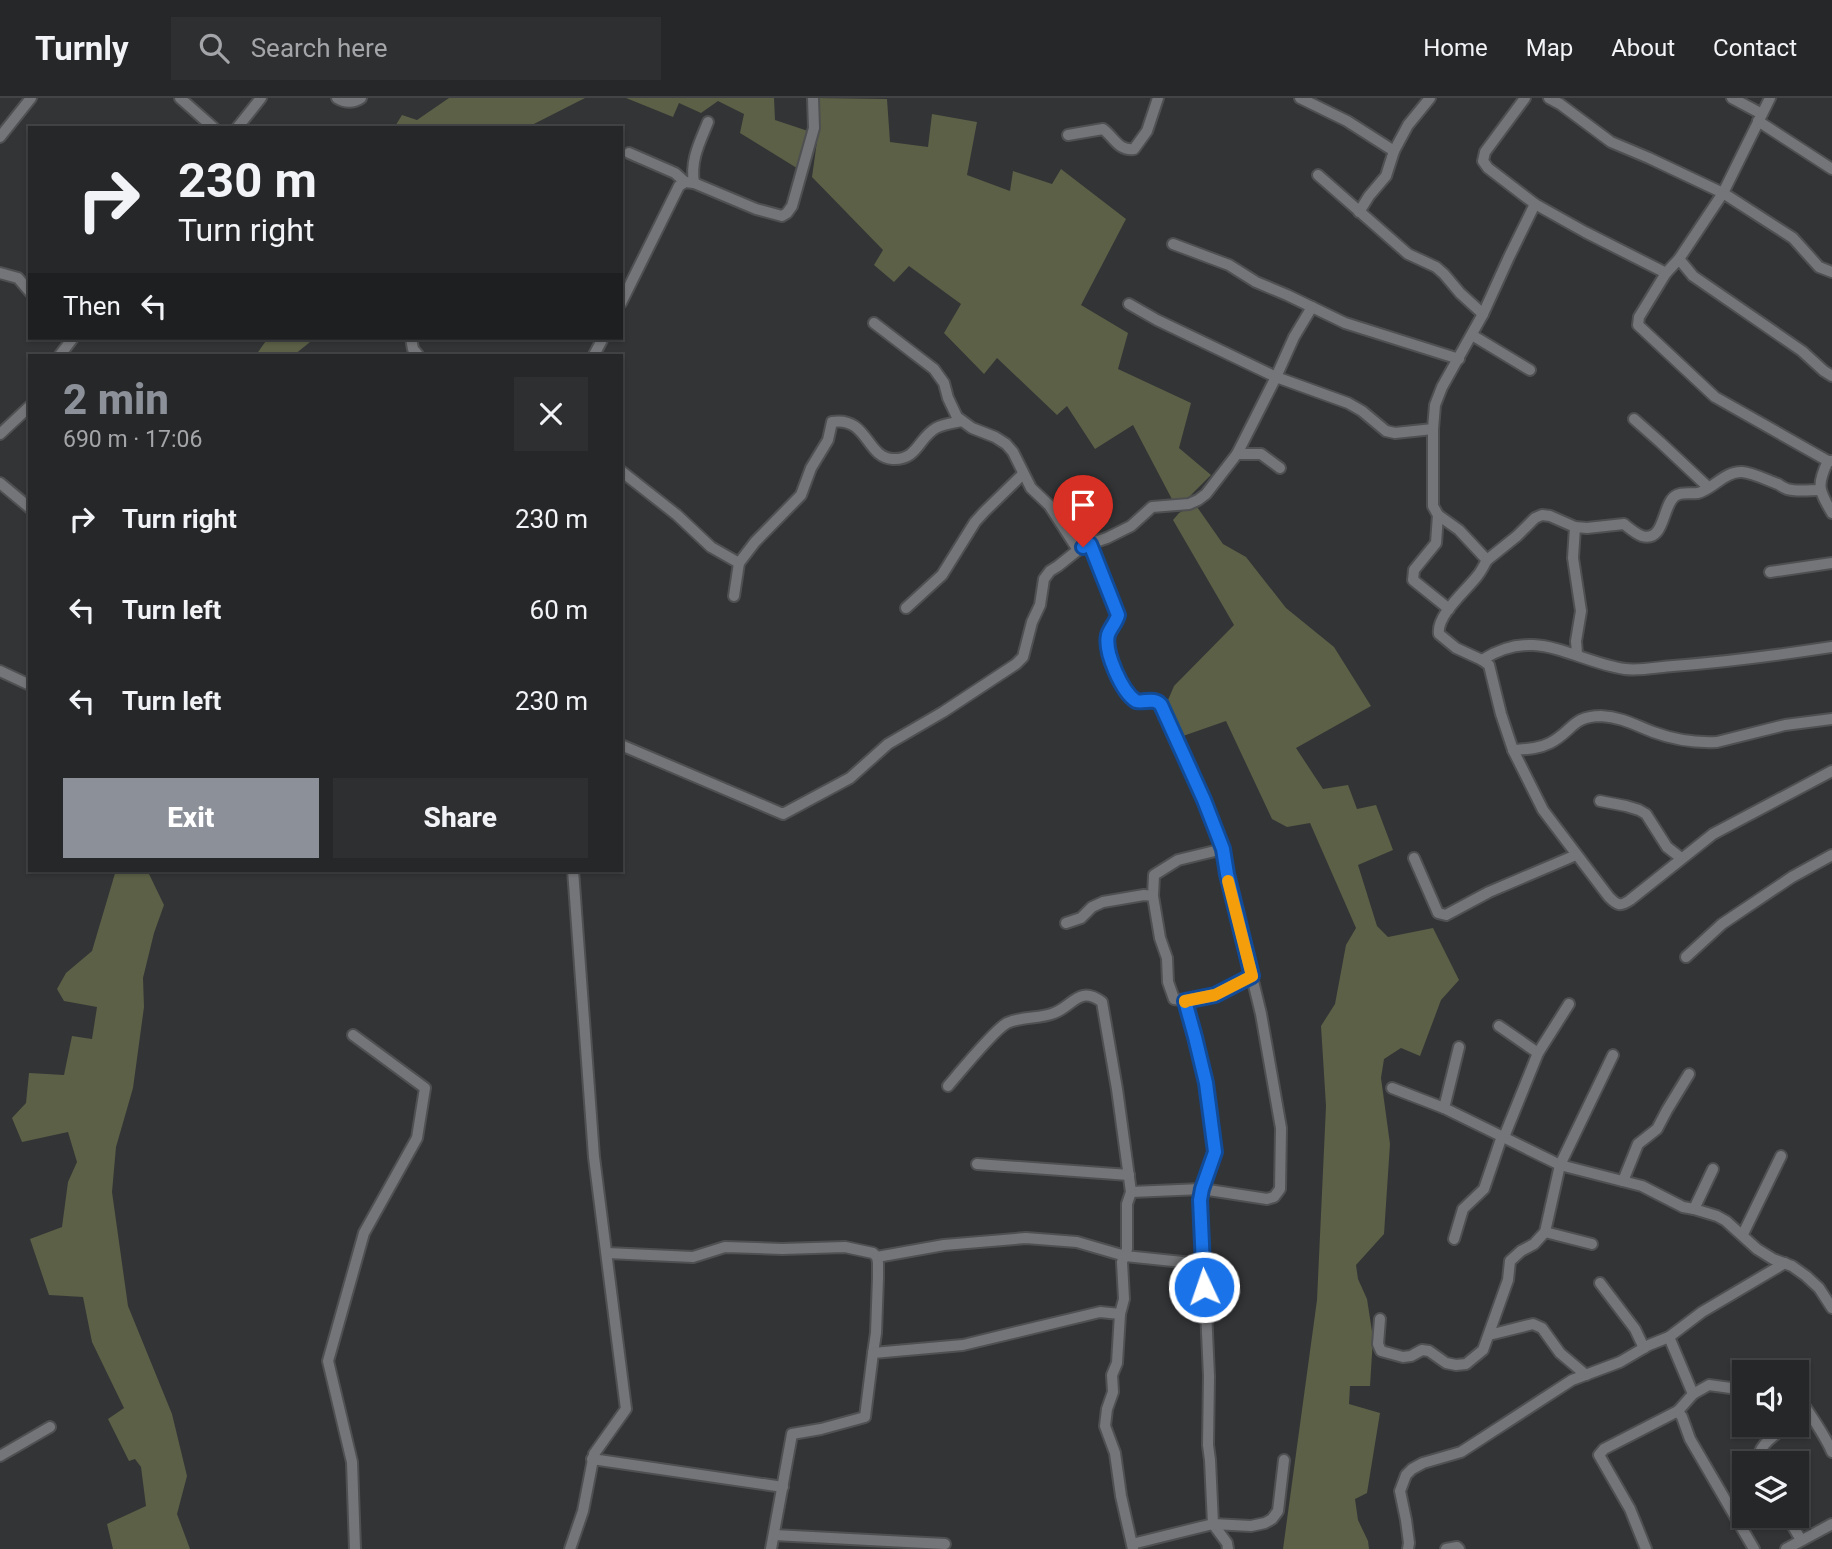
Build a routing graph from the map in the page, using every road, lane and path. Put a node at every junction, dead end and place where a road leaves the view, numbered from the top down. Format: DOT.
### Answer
graph roads {
  1 [pos="32,98"];
  2 [pos="180,98"];
  3 [pos="261,98"];
  4 [pos="337,98"];
  5 [pos="361,98"];
  6 [pos="813,98"];
  7 [pos="1158,98"];
  8 [pos="1300,98"];
  9 [pos="1430,98"];
  10 [pos="1525,98"];
  11 [pos="1549,98"];
  12 [pos="1731,98"];
  13 [pos="1770,98"];
  14 [pos="1760,117"];
  15 [pos="708,122"];
  16 [pos="213,126"];
  17 [pos="240,126"];
  18 [pos="1068,135"];
  19 [pos="0,137"];
  20 [pos="1394,151"];
  21 [pos="629,153"];
  22 [pos="1832,169"];
  23 [pos="1318,175"];
  24 [pos="690,182"];
  25 [pos="1723,193"];
  26 [pos="1535,204"];
  27 [pos="1359,212"];
  28 [pos="1173,243"];
  29 [pos="1679,259"];
  30 [pos="1832,272"];
  31 [pos="0,273"];
  32 [pos="1666,273"];
  33 [pos="28,290"];
  34 [pos="623,299"];
  35 [pos="1129,304"];
  36 [pos="1312,307"];
  37 [pos="1483,314"];
  38 [pos="874,323"];
  39 [pos="1472,335"];
  40 [pos="1459,359"];
  41 [pos="1530,370"];
  42 [pos="1832,376"];
  43 [pos="1276,377"];
  44 [pos="28,408"];
  45 [pos="1634,419"];
  46 [pos="962,421"];
  47 [pos="1433,429"];
  48 [pos="0,434"];
  49 [pos="1237,454"];
  50 [pos="1830,461"];
  51 [pos="1280,468"];
  52 [pos="623,473"];
  53 [pos="1023,474"];
  54 [pos="0,483"];
  55 [pos="1709,487"];
  56 [pos="1819,490"];
  57 [pos="28,506"];
  58 [pos="1832,513"];
  59 [pos="1438,515"];
  60 [pos="1575,527"];
  61 [pos="1090,544"];
  62 [pos="1077,550"];
  63 [pos="1487,560"];
  64 [pos="739,563"];
  65 [pos="1832,563"];
  66 [pos="1770,572"];
  67 [pos="734,596"];
  68 [pos="906,608"];
  69 [pos="1449,609"];
  70 [pos="1832,647"];
  71 [pos="1577,654"];
  72 [pos="1482,660"];
  73 [pos="0,671"];
  74 [pos="28,684"];
  75 [pos="1832,719"];
  76 [pos="623,746"];
  77 [pos="1513,750"];
  78 [pos="1832,771"];
  79 [pos="1600,801"];
  80 [pos="1223,849"];
  81 [pos="1576,855"];
  82 [pos="1832,855"];
  83 [pos="1414,858"];
  84 [pos="1681,858"];
  85 [pos="573,872"];
  86 [pos="1153,896"];
  87 [pos="1066,923"];
  88 [pos="1686,957"];
  89 [pos="1252,976"];
  90 [pos="1185,1001"];
  91 [pos="1569,1004"];
  92 [pos="1499,1027"];
  93 [pos="354,1035"];
  94 [pos="1459,1047"];
  95 [pos="1538,1053"];
  96 [pos="1614,1055"];
  97 [pos="1689,1074"];
  98 [pos="948,1086"];
  99 [pos="1392,1088"];
  100 [pos="1444,1108"];
  101 [pos="1503,1136"];
  102 [pos="1781,1156"];
  103 [pos="977,1164"];
  104 [pos="1560,1165"];
  105 [pos="1713,1169"];
  106 [pos="1129,1175"];
  107 [pos="1623,1181"];
  108 [pos="1202,1189"];
  109 [pos="1131,1192"];
  110 [pos="1694,1209"];
  111 [pos="1545,1232"];
  112 [pos="1743,1234"];
  113 [pos="1454,1239"];
  114 [pos="1592,1244"];
  115 [pos="607,1253"];
  116 [pos="1125,1256"];
  117 [pos="877,1257"];
  118 [pos="1785,1263"];
  119 [pos="1202,1264"];
  120 [pos="1600,1283"];
  121 [pos="1832,1308"];
  122 [pos="1120,1314"];
  123 [pos="1380,1318"];
  124 [pos="1489,1335"];
  125 [pos="1669,1337"];
  126 [pos="1644,1348"];
  127 [pos="873,1353"];
  128 [pos="1586,1375"];
  129 [pos="1732,1388"];
  130 [pos="1693,1394"];
  131 [pos="1678,1411"];
  132 [pos="1809,1414"];
  133 [pos="50,1427"];
  134 [pos="1772,1437"];
  135 [pos="1760,1451"];
  136 [pos="1832,1452"];
  137 [pos="0,1456"];
  138 [pos="592,1459"];
  139 [pos="1284,1460"];
  140 [pos="783,1487"];
  141 [pos="1213,1524"];
  142 [pos="1832,1524"];
  143 [pos="1794,1528"];
  144 [pos="774,1535"];
  145 [pos="1801,1540"];
  146 [pos="946,1544"];
  147 [pos="1132,1547"];
  148 [pos="355,1549"];
  149 [pos="570,1549"];
  150 [pos="771,1549"];
  151 [pos="1228,1549"];
  152 [pos="1408,1549"];
  153 [pos="1446,1549"];
  154 [pos="1459,1549"];
  155 [pos="1646,1549"];
  156 [pos="1754,1549"];
  157 [pos="1786,1549"];
  1 -- 19 [label="street"];
  2 -- 16 [label="street"];
  3 -- 17 [label="street"];
  4 -- 5 [label="street"];
  6 -- 24 [label="street"];
  7 -- 18 [label="street"];
  8 -- 20 [label="street"];
  9 -- 20 [label="street"];
  10 -- 26 [label="street"];
  11 -- 25 [label="street"];
  12 -- 14 [label="street"];
  13 -- 14 [label="street"];
  14 -- 22 [label="street"];
  14 -- 25 [label="street"];
  15 -- 24 [label="street"];
  20 -- 27 [label="street"];
  21 -- 24 [label="street"];
  23 -- 27 [label="street"];
  24 -- 34 [label="street"];
  25 -- 29 [label="street"];
  25 -- 30 [label="street"];
  26 -- 32 [label="street"];
  26 -- 37 [label="street"];
  27 -- 37 [label="street"];
  28 -- 36 [label="street"];
  29 -- 32 [label="street"];
  29 -- 42 [label="street"];
  31 -- 33 [label="street"];
  32 -- 50 [label="street"];
  35 -- 43 [label="street"];
  36 -- 40 [label="street"];
  36 -- 43 [label="street"];
  37 -- 39 [label="street"];
  38 -- 46 [label="street"];
  39 -- 40 [label="street"];
  39 -- 41 [label="street"];
  40 -- 47 [label="street"];
  43 -- 47 [label="street"];
  43 -- 49 [label="street"];
  44 -- 48 [label="street"];
  45 -- 55 [label="street"];
  46 -- 53 [label="street"];
  46 -- 64 [label="street"];
  47 -- 59 [label="street"];
  49 -- 51 [label="street"];
  49 -- 61 [label="street"];
  50 -- 56 [label="street"];
  52 -- 64 [label="street"];
  53 -- 62 [label="street"];
  53 -- 68 [label="street"];
  54 -- 57 [label="street"];
  55 -- 56 [label="street"];
  55 -- 60 [label="street"];
  56 -- 58 [label="street"];
  59 -- 63 [label="street"];
  59 -- 69 [label="street"];
  60 -- 63 [label="street"];
  60 -- 71 [label="street"];
  61 -- 62 [label="street"];
  61 -- 80 [label="street"];
  62 -- 76 [label="street"];
  63 -- 69 [label="street"];
  64 -- 67 [label="street"];
  65 -- 66 [label="street"];
  69 -- 72 [label="street"];
  70 -- 71 [label="street"];
  71 -- 72 [label="street"];
  72 -- 77 [label="street"];
  73 -- 74 [label="street"];
  75 -- 77 [label="street"];
  77 -- 81 [label="street"];
  78 -- 84 [label="street"];
  79 -- 84 [label="street"];
  80 -- 86 [label="street"];
  80 -- 89 [label="street"];
  81 -- 83 [label="street"];
  81 -- 84 [label="street"];
  82 -- 88 [label="street"];
  85 -- 115 [label="street"];
  86 -- 87 [label="street"];
  86 -- 90 [label="street"];
  89 -- 90 [label="street"];
  89 -- 108 [label="street"];
  90 -- 108 [label="street"];
  91 -- 95 [label="street"];
  92 -- 95 [label="street"];
  93 -- 148 [label="street"];
  94 -- 100 [label="street"];
  95 -- 101 [label="street"];
  96 -- 104 [label="street"];
  97 -- 107 [label="street"];
  98 -- 106 [label="street"];
  99 -- 100 [label="street"];
  100 -- 101 [label="street"];
  101 -- 104 [label="street"];
  101 -- 113 [label="street"];
  102 -- 112 [label="street"];
  103 -- 106 [label="street"];
  104 -- 107 [label="street"];
  104 -- 111 [label="street"];
  105 -- 110 [label="street"];
  106 -- 109 [label="street"];
  107 -- 110 [label="street"];
  108 -- 109 [label="street"];
  108 -- 119 [label="street"];
  109 -- 116 [label="street"];
  110 -- 112 [label="street"];
  111 -- 114 [label="street"];
  111 -- 124 [label="street"];
  112 -- 118 [label="street"];
  115 -- 117 [label="street"];
  115 -- 138 [label="street"];
  116 -- 117 [label="street"];
  116 -- 119 [label="street"];
  116 -- 122 [label="street"];
  117 -- 127 [label="street"];
  118 -- 121 [label="street"];
  118 -- 125 [label="street"];
  119 -- 141 [label="street"];
  120 -- 126 [label="street"];
  122 -- 127 [label="street"];
  122 -- 147 [label="street"];
  123 -- 124 [label="street"];
  124 -- 128 [label="street"];
  125 -- 126 [label="street"];
  125 -- 130 [label="street"];
  126 -- 128 [label="street"];
  127 -- 140 [label="street"];
  128 -- 152 [label="street"];
  129 -- 130 [label="street"];
  130 -- 131 [label="street"];
  131 -- 155 [label="street"];
  131 -- 156 [label="street"];
  132 -- 136 [label="street"];
  133 -- 137 [label="street"];
  134 -- 135 [label="street"];
  138 -- 140 [label="street"];
  138 -- 149 [label="street"];
  139 -- 141 [label="street"];
  140 -- 144 [label="street"];
  141 -- 147 [label="street"];
  141 -- 151 [label="street"];
  142 -- 145 [label="street"];
  143 -- 145 [label="street"];
  144 -- 146 [label="street"];
  144 -- 150 [label="street"];
  145 -- 157 [label="street"];
  153 -- 154 [label="street"];
}
